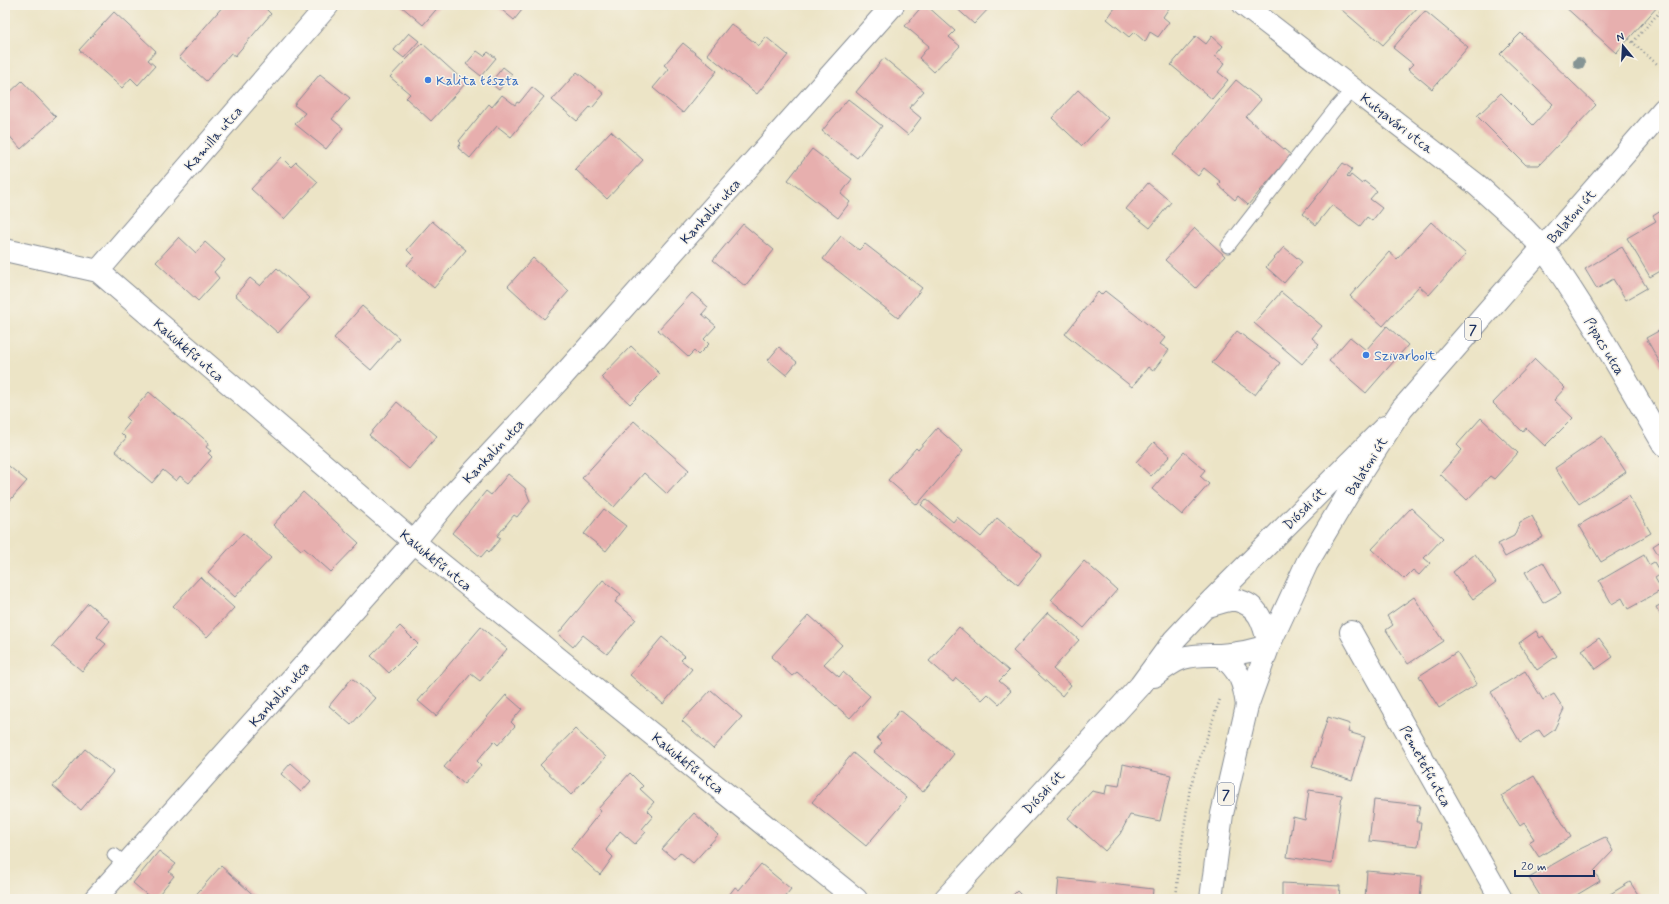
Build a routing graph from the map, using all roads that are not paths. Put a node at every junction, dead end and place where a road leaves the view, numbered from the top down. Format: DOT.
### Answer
graph roads {
  1 [pos="893,5"];
  2 [pos="1244,5"];
  3 [pos="324,6"];
  4 [pos="1353,89"];
  5 [pos="1664,109"];
  6 [pos="1228,246"];
  7 [pos="1543,248"];
  8 [pos="8,255"];
  9 [pos="98,271"];
  10 [pos="1402,409"];
  11 [pos="1664,445"];
  12 [pos="414,542"];
  13 [pos="1205,607"];
  14 [pos="1351,632"];
  15 [pos="1269,646"];
  16 [pos="1221,655"];
  17 [pos="1140,686"];
  18 [pos="1247,706"];
  19 [pos="95,899"];
  20 [pos="856,899"];
  21 [pos="945,899"];
  22 [pos="1211,899"];
  23 [pos="1501,899"];
  1 -- 12 [label="street, Kankalin utca"];
  2 -- 4 [label="street, Kutyavári utca"];
  3 -- 9 [label="street, Kamilla utca"];
  4 -- 6 [label="lane"];
  4 -- 7 [label="street, Kutyavári utca"];
  5 -- 7 [label="street, Balatoni út / 7"];
  7 -- 10 [label="street, Balatoni út / 7"];
  7 -- 11 [label="street, Pipacs utca"];
  8 -- 9 [label="street, Kakukkfű utca"];
  9 -- 12 [label="street, Kakukkfű utca"];
  10 -- 13 [label="street, Diósdi út"];
  10 -- 15 [label="street, Balatoni út / 7"];
  12 -- 19 [label="street, Kankalin utca"];
  12 -- 20 [label="street, Kakukkfű utca"];
  13 -- 15 [label="street"];
  13 -- 17 [label="street, Diósdi út"];
  14 -- 23 [label="street, Pemetefű utca"];
  15 -- 16 [label="street, Diósdi út"];
  15 -- 18 [label="street, Balatoni út / 7"];
  16 -- 17 [label="street, Diósdi út"];
  16 -- 18 [label="street"];
  17 -- 21 [label="street, Diósdi út"];
  18 -- 22 [label="street, Balatoni út / 7"];
}
